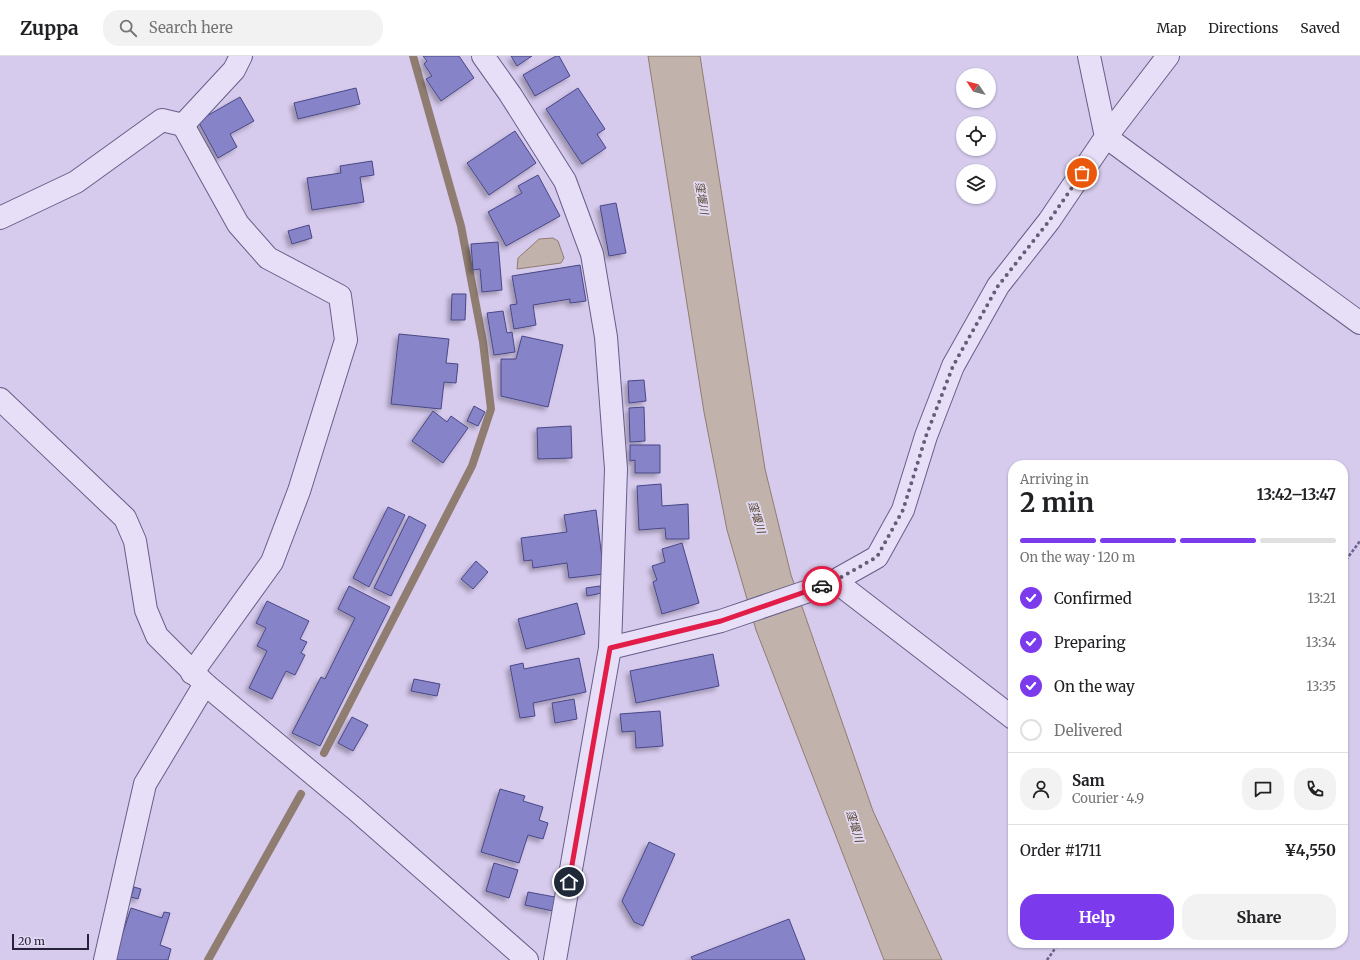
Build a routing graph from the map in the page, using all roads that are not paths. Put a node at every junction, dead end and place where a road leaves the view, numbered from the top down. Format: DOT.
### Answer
graph roads {
  1 [pos="241,56"];
  2 [pos="484,56"];
  3 [pos="1089,56"];
  4 [pos="1168,56"];
  5 [pos="183,125"];
  6 [pos="1106,137"];
  7 [pos="0,218"];
  8 [pos="1360,323"];
  9 [pos="0,399"];
  10 [pos="832,582"];
  11 [pos="610,648"];
  12 [pos="198,678"];
  13 [pos="1008,714"];
  14 [pos="105,960"];
  15 [pos="527,960"];
  16 [pos="555,960"];
  1 -- 5 [label="street"];
  2 -- 11 [label="street"];
  3 -- 6 [label="street"];
  4 -- 6 [label="street"];
  5 -- 7 [label="street"];
  5 -- 12 [label="street"];
  6 -- 8 [label="street"];
  6 -- 10 [label="street"];
  9 -- 12 [label="street"];
  10 -- 11 [label="street"];
  10 -- 13 [label="street"];
  11 -- 16 [label="street"];
  12 -- 14 [label="street"];
  12 -- 15 [label="street"];
}
